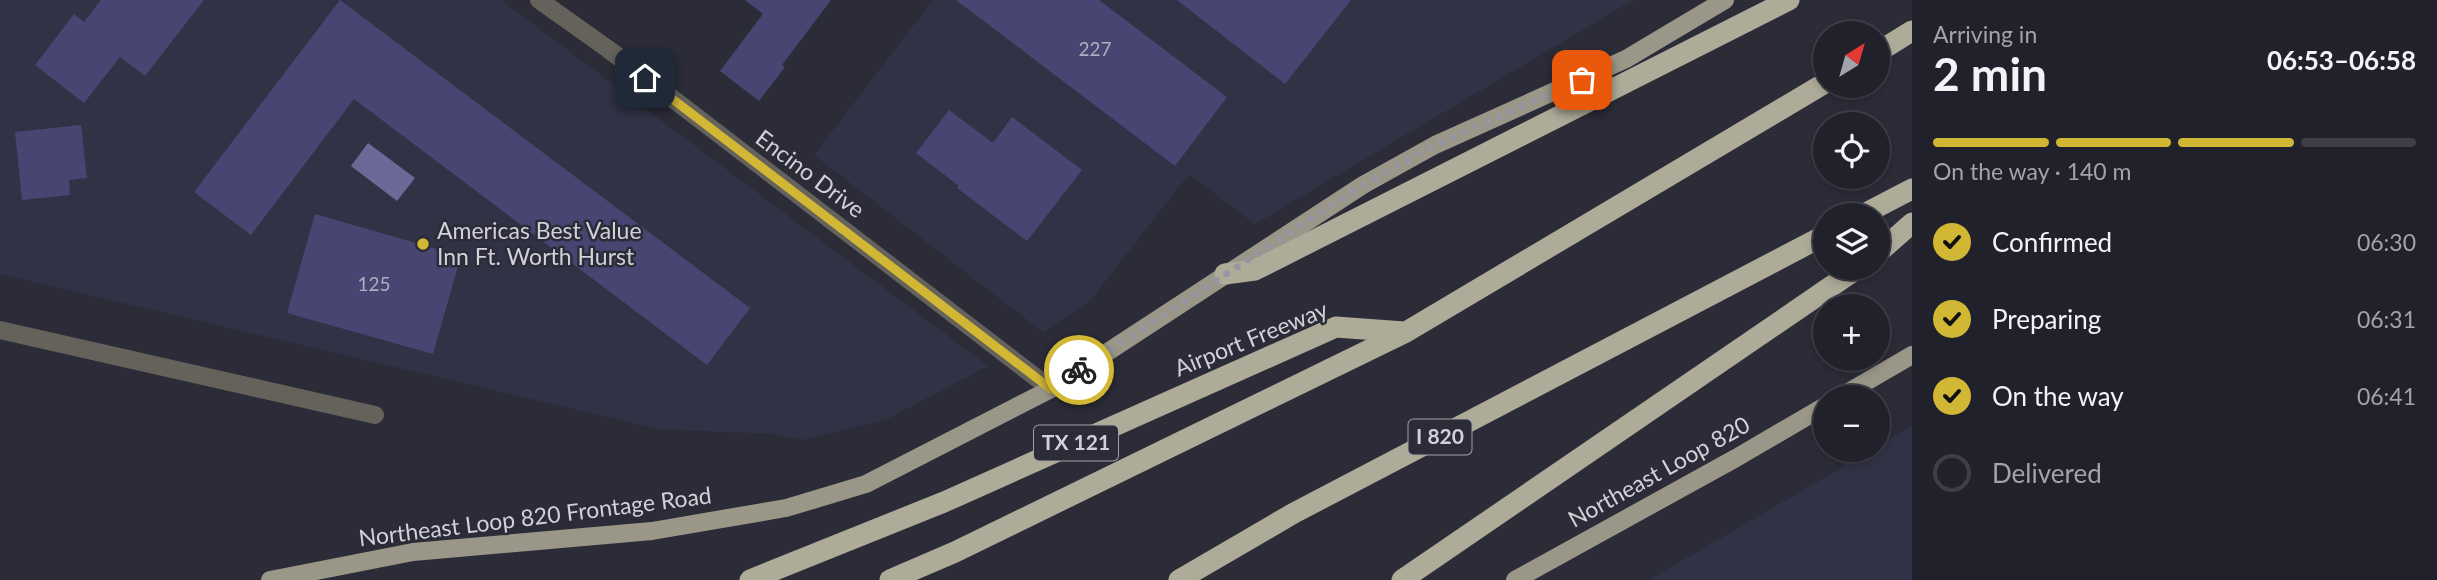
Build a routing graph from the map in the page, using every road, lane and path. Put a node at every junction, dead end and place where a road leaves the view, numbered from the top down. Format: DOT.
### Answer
graph roads {
  1 [pos="539,0"];
  2 [pos="1725,0"];
  3 [pos="1789,0"];
  4 [pos="1912,31"];
  5 [pos="1890,44"];
  6 [pos="1813,90"];
  7 [pos="1912,189"];
  8 [pos="1885,203"];
  9 [pos="1912,223"];
  10 [pos="1813,241"];
  11 [pos="1890,242"];
  12 [pos="1225,274"];
  13 [pos="1840,280"];
  14 [pos="0,330"];
  15 [pos="1406,332"];
  16 [pos="1912,355"];
  17 [pos="1861,385"];
  18 [pos="1051,389"];
  19 [pos="1813,413"];
  20 [pos="375,415"];
  21 [pos="270,580"];
  22 [pos="750,580"];
  23 [pos="890,580"];
  24 [pos="1179,580"];
  25 [pos="1402,580"];
  26 [pos="1515,580"];
  1 -- 18 [label="street, Encino Drive"];
  2 -- 12 [label="main road, Northeast Loop 820 Frontage Road"];
  3 -- 12 [label="highway"];
  4 -- 5 [label="highway"];
  6 -- 15 [label="highway"];
  7 -- 8 [label="highway"];
  9 -- 11 [label="highway"];
  10 -- 24 [label="highway, I 820"];
  12 -- 18 [label="main road, Northeast Loop 820 Frontage Road"];
  13 -- 25 [label="highway"];
  14 -- 20 [label="street"];
  15 -- 22 [label="highway, Airport Freeway / TX 121"];
  15 -- 23 [label="highway"];
  16 -- 17 [label="main road"];
  18 -- 21 [label="main road, Northeast Loop 820 Frontage Road"];
  19 -- 26 [label="main road, Northeast Loop 820"];
}
